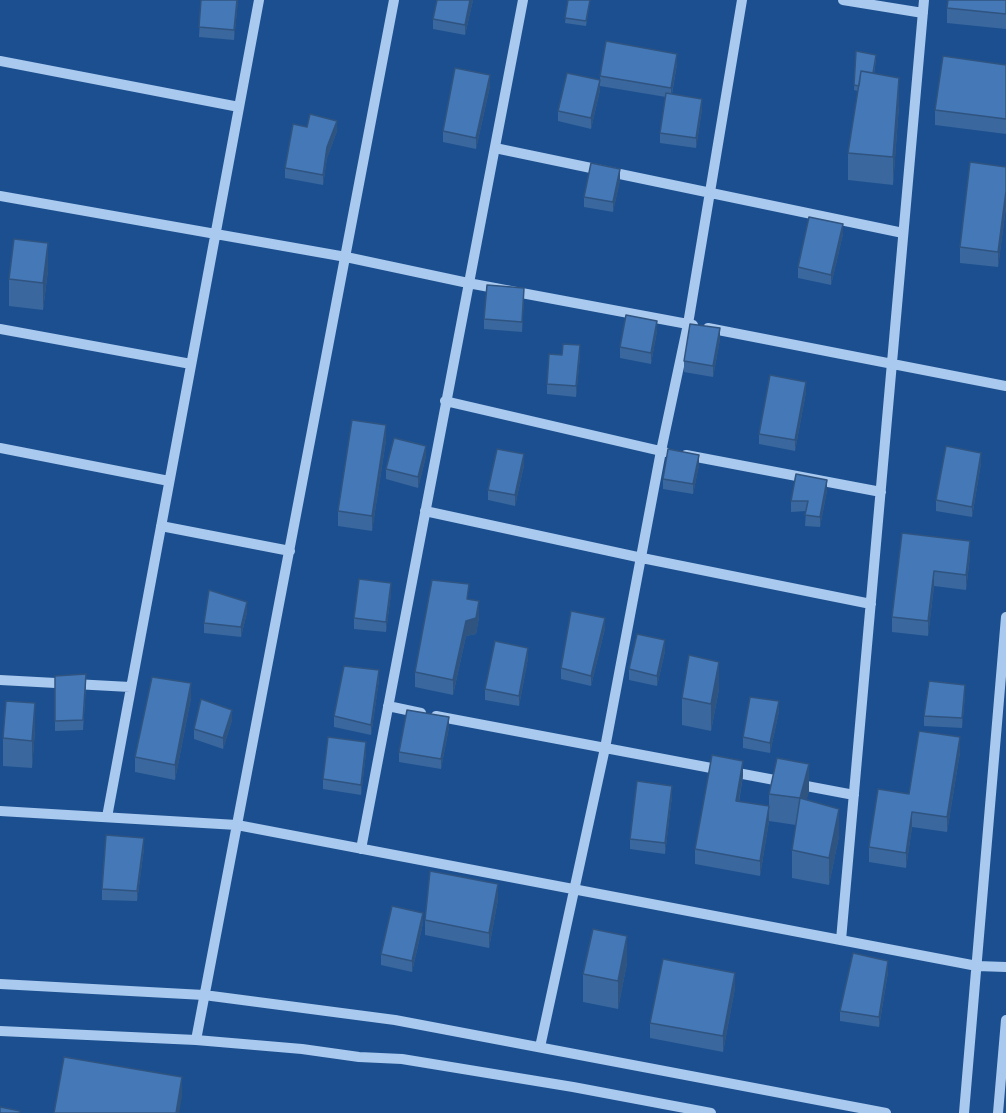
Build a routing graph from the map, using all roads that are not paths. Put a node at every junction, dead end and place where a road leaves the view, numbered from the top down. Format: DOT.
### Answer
graph roads {
  1 [pos="259,0"];
  2 [pos="394,0"];
  3 [pos="523,0"];
  4 [pos="742,0"];
  5 [pos="843,0"];
  6 [pos="924,0"];
  7 [pos="923,13"];
  8 [pos="0,61"];
  9 [pos="239,106"];
  10 [pos="495,148"];
  11 [pos="711,193"];
  12 [pos="0,196"];
  13 [pos="903,233"];
  14 [pos="216,234"];
  15 [pos="346,257"];
  16 [pos="468,283"];
  17 [pos="688,324"];
  18 [pos="0,329"];
  19 [pos="892,363"];
  20 [pos="191,364"];
  21 [pos="1006,386"];
  22 [pos="445,401"];
  23 [pos="0,448"];
  24 [pos="661,451"];
  25 [pos="169,481"];
  26 [pos="881,492"];
  27 [pos="425,511"];
  28 [pos="161,526"];
  29 [pos="290,551"];
  30 [pos="642,558"];
  31 [pos="871,604"];
  32 [pos="1006,617"];
  33 [pos="0,680"];
  34 [pos="130,687"];
  35 [pos="388,706"];
  36 [pos="605,748"];
  37 [pos="854,795"];
  38 [pos="0,811"];
  39 [pos="107,817"];
  40 [pos="237,825"];
  41 [pos="361,849"];
  42 [pos="574,889"];
  43 [pos="841,940"];
  44 [pos="976,966"];
  45 [pos="1006,967"];
  46 [pos="0,984"];
  47 [pos="204,994"];
  48 [pos="1006,1020"];
  49 [pos="0,1031"];
  50 [pos="196,1040"];
  51 [pos="540,1047"];
  52 [pos="711,1113"];
  53 [pos="886,1113"];
  54 [pos="964,1113"];
  55 [pos="998,1113"];
  1 -- 9 [label="street"];
  2 -- 15 [label="street"];
  3 -- 10 [label="street"];
  4 -- 11 [label="street"];
  5 -- 7 [label="street"];
  6 -- 7 [label="street"];
  7 -- 13 [label="street"];
  8 -- 9 [label="street"];
  9 -- 14 [label="street"];
  10 -- 11 [label="street"];
  10 -- 16 [label="street"];
  11 -- 13 [label="street"];
  11 -- 17 [label="street"];
  12 -- 14 [label="street"];
  13 -- 19 [label="street"];
  14 -- 15 [label="street"];
  14 -- 20 [label="street"];
  15 -- 16 [label="street"];
  15 -- 29 [label="street"];
  16 -- 17 [label="street"];
  16 -- 22 [label="street"];
  17 -- 19 [label="street"];
  17 -- 24 [label="street"];
  18 -- 20 [label="street"];
  19 -- 21 [label="street"];
  19 -- 26 [label="street"];
  20 -- 25 [label="street"];
  22 -- 24 [label="street"];
  22 -- 27 [label="street"];
  23 -- 25 [label="street"];
  24 -- 26 [label="street"];
  24 -- 30 [label="street"];
  25 -- 28 [label="street"];
  26 -- 31 [label="street"];
  27 -- 30 [label="street"];
  27 -- 35 [label="street"];
  28 -- 29 [label="street"];
  28 -- 34 [label="street"];
  29 -- 40 [label="street"];
  30 -- 31 [label="street"];
  30 -- 36 [label="street"];
  31 -- 37 [label="street"];
  32 -- 44 [label="street"];
  33 -- 34 [label="street"];
  34 -- 39 [label="street"];
  35 -- 36 [label="street"];
  35 -- 41 [label="street"];
  36 -- 37 [label="street"];
  36 -- 42 [label="street"];
  37 -- 43 [label="street"];
  38 -- 39 [label="street"];
  39 -- 40 [label="street"];
  40 -- 41 [label="street"];
  40 -- 47 [label="street"];
  41 -- 42 [label="street"];
  42 -- 43 [label="street"];
  42 -- 51 [label="street"];
  43 -- 44 [label="street"];
  44 -- 45 [label="street"];
  44 -- 54 [label="street"];
  46 -- 47 [label="street"];
  47 -- 50 [label="street"];
  47 -- 51 [label="street"];
  48 -- 55 [label="street"];
  49 -- 50 [label="street"];
  50 -- 52 [label="street"];
  51 -- 53 [label="street"];
}
